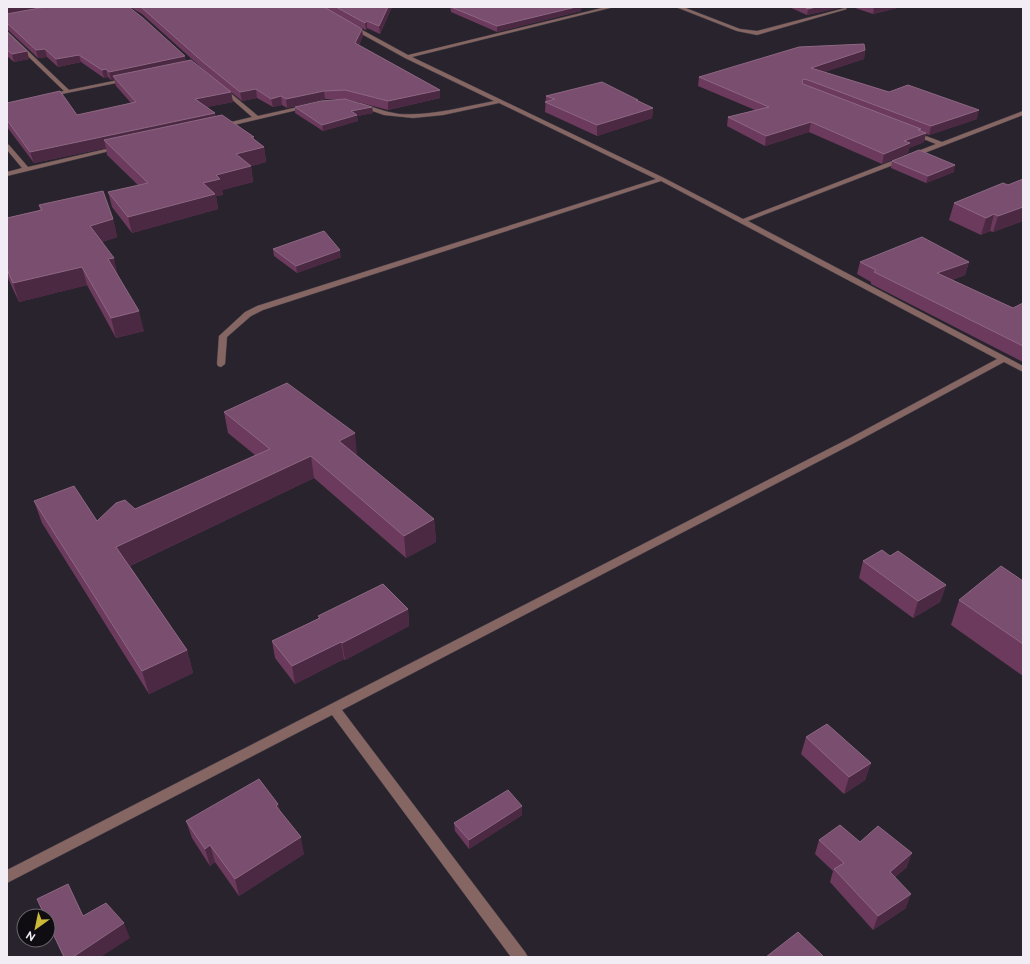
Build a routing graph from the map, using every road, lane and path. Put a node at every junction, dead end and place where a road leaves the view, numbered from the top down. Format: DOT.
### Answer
graph roads {
  1 [pos="612,7"];
  2 [pos="678,7"];
  3 [pos="845,9"];
  4 [pos="344,22"];
  5 [pos="7,33"];
  6 [pos="407,57"];
  7 [pos="135,78"];
  8 [pos="217,85"];
  9 [pos="68,92"];
  10 [pos="45,97"];
  11 [pos="501,101"];
  12 [pos="353,104"];
  13 [pos="314,105"];
  14 [pos="1023,113"];
  15 [pos="257,118"];
  16 [pos="211,128"];
  17 [pos="905,130"];
  18 [pos="941,144"];
  19 [pos="7,146"];
  20 [pos="126,147"];
  21 [pos="26,169"];
  22 [pos="7,174"];
  23 [pos="662,179"];
  24 [pos="742,221"];
  25 [pos="1004,359"];
  26 [pos="221,364"];
  27 [pos="1023,369"];
  28 [pos="334,708"];
  29 [pos="7,877"];
  30 [pos="520,957"];
  1 -- 6 [label="street"];
  2 -- 3 [label="street"];
  4 -- 6 [label="street"];
  5 -- 9 [label="street"];
  6 -- 11 [label="street"];
  7 -- 9 [label="street"];
  8 -- 15 [label="street"];
  9 -- 10 [label="street"];
  11 -- 12 [label="street"];
  11 -- 23 [label="street"];
  13 -- 15 [label="street"];
  14 -- 18 [label="street"];
  15 -- 16 [label="street"];
  17 -- 18 [label="street"];
  18 -- 24 [label="street"];
  19 -- 21 [label="street"];
  20 -- 21 [label="street"];
  21 -- 22 [label="street"];
  23 -- 24 [label="street"];
  23 -- 26 [label="street"];
  24 -- 25 [label="street"];
  25 -- 27 [label="street"];
  25 -- 28 [label="street"];
  28 -- 29 [label="street"];
  28 -- 30 [label="street"];
}
